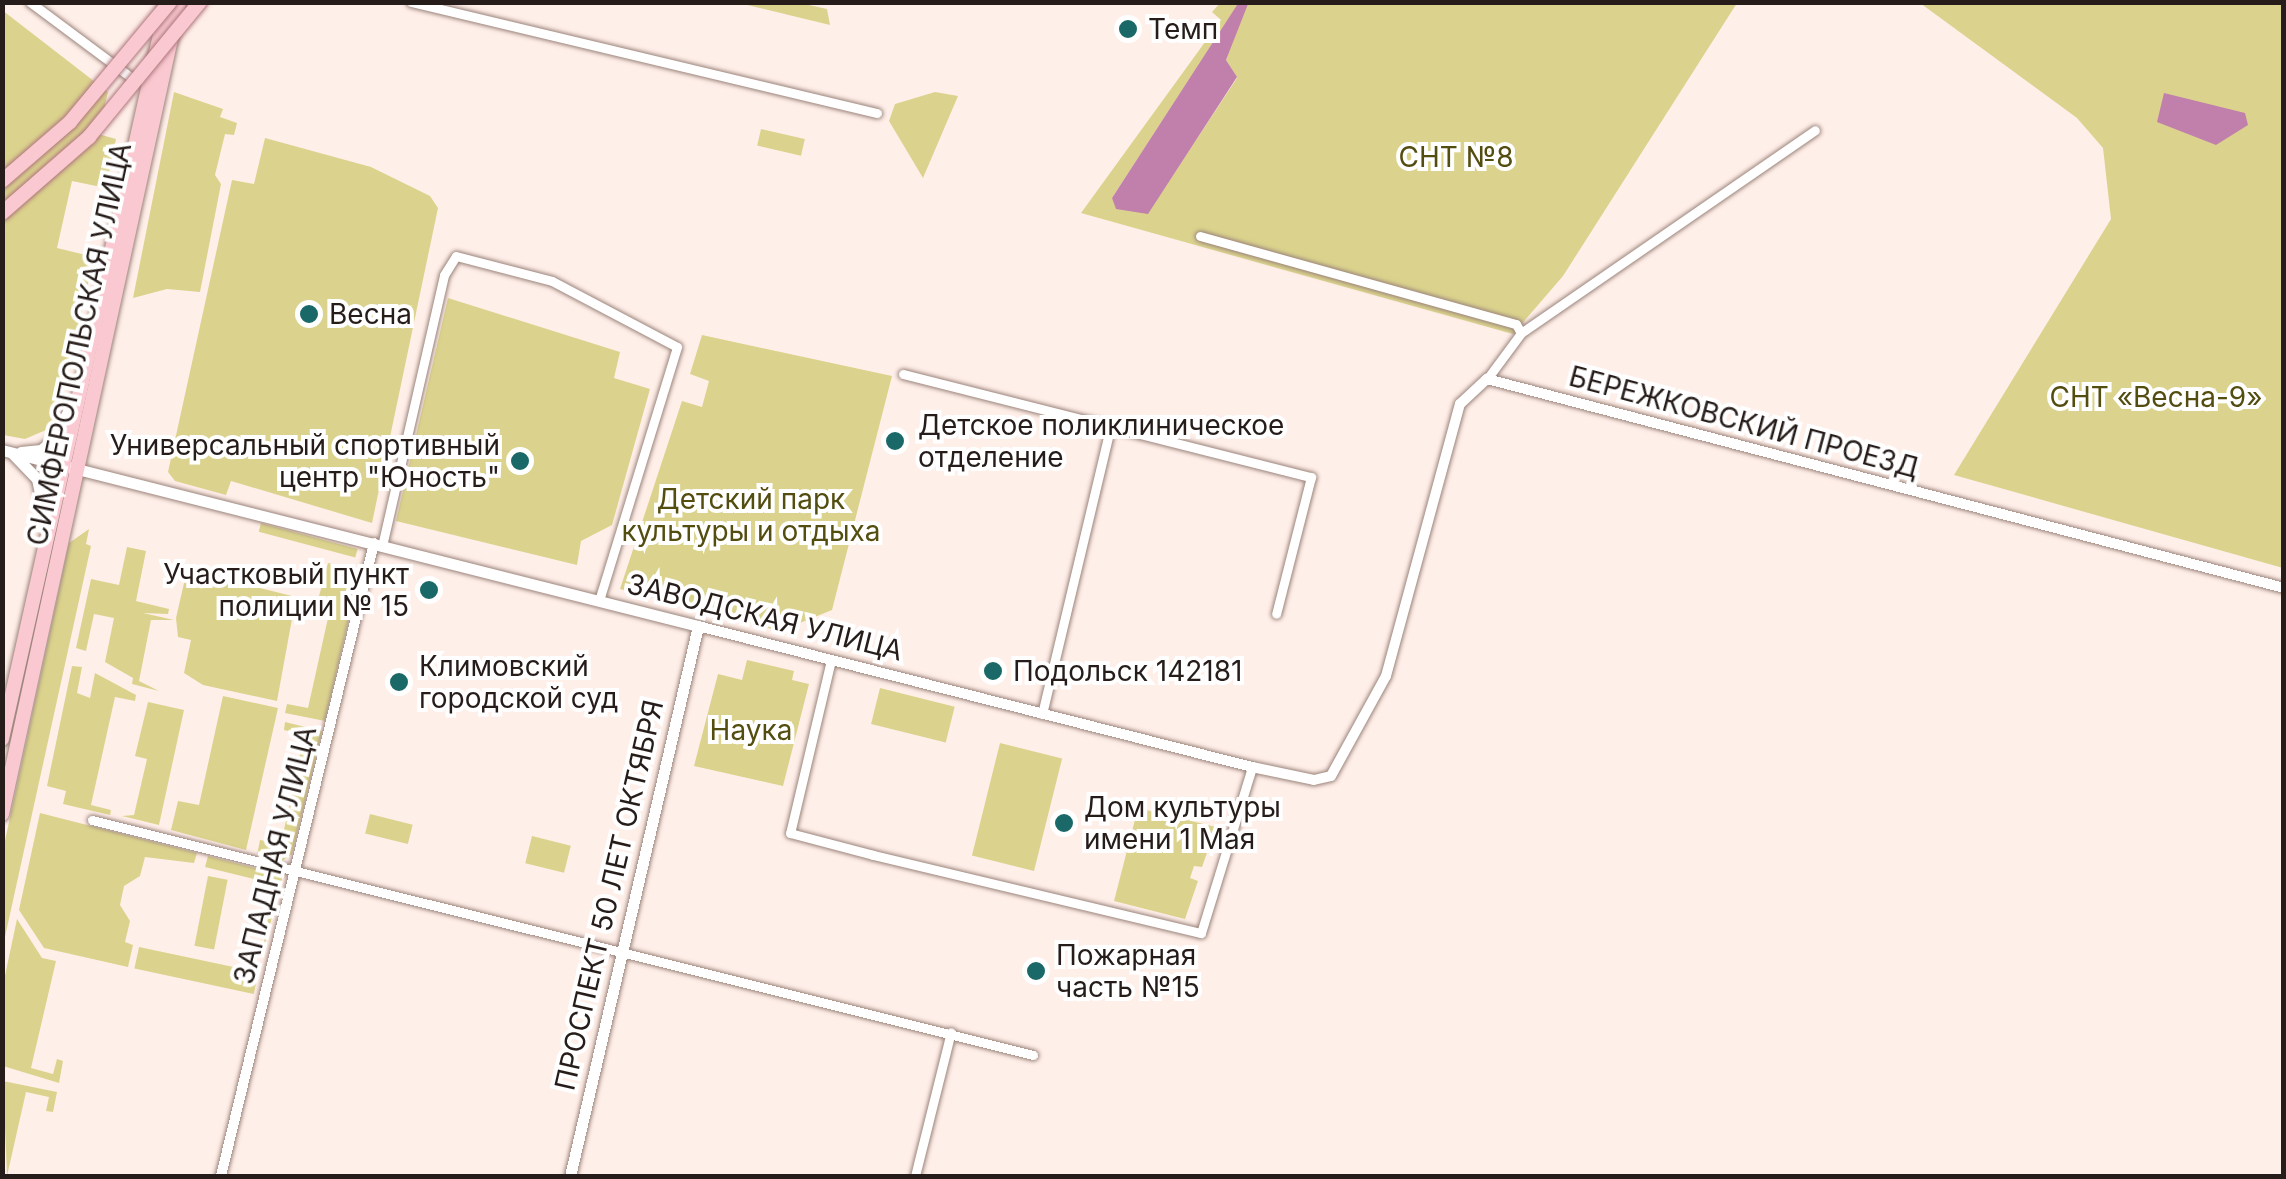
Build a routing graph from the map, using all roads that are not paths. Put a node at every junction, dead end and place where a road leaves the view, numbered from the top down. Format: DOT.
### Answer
graph roads {
  1 [pos="30,2"];
  2 [pos="169,2"];
  3 [pos="179,2"];
  4 [pos="200,2"];
  5 [pos="411,2"];
  6 [pos="148,85"];
  7 [pos="877,113"];
  8 [pos="1815,130"];
  9 [pos="2,181"];
  10 [pos="2,213"];
  11 [pos="1200,236"];
  12 [pos="1521,333"];
  13 [pos="903,374"];
  14 [pos="1487,379"];
  15 [pos="80,386"];
  16 [pos="1110,428"];
  17 [pos="7,451"];
  18 [pos="61,465"];
  19 [pos="77,469"];
  20 [pos="45,535"];
  21 [pos="378,544"];
  22 [pos="2284,588"];
  23 [pos="598,601"];
  24 [pos="1276,614"];
  25 [pos="698,626"];
  26 [pos="832,660"];
  27 [pos="1042,714"];
  28 [pos="2,739"];
  29 [pos="1252,767"];
  30 [pos="2,814"];
  31 [pos="92,820"];
  32 [pos="294,872"];
  33 [pos="621,954"];
  34 [pos="951,1032"];
  35 [pos="1033,1055"];
  36 [pos="220,1176"];
  37 [pos="570,1176"];
  38 [pos="915,1176"];
  1 -- 6 [label="street"];
  2 -- 6 [label="main road, СИМФЕРОПОЛЬСКАЯ УЛИЦА"];
  2 -- 9 [label="main road, bridge"];
  3 -- 19 [label="main road, СИМФЕРОПОЛЬСКАЯ УЛИЦА"];
  4 -- 10 [label="main road, bridge"];
  5 -- 7 [label="street"];
  6 -- 15 [label="main road, СИМФЕРОПОЛЬСКАЯ УЛИЦА"];
  8 -- 12 [label="street"];
  11 -- 12 [label="street"];
  12 -- 14 [label="street"];
  13 -- 16 [label="street"];
  14 -- 22 [label="street, БЕРЕЖКОВСКИЙ ПРОЕЗД"];
  14 -- 29 [label="street, ЗАВОДСКАЯ УЛИЦА"];
  15 -- 17 [label="main road"];
  15 -- 18 [label="main road, СИМФЕРОПОЛЬСКАЯ УЛИЦА"];
  16 -- 24 [label="street"];
  16 -- 27 [label="street"];
  17 -- 18 [label="main road, ЗАВОДСКАЯ УЛИЦА"];
  17 -- 20 [label="main road"];
  18 -- 19 [label="main road, ЗАВОДСКАЯ УЛИЦА"];
  18 -- 20 [label="main road, СИМФЕРОПОЛЬСКАЯ УЛИЦА"];
  19 -- 21 [label="main road, ЗАВОДСКАЯ УЛИЦА"];
  19 -- 30 [label="main road, СИМФЕРОПОЛЬСКАЯ УЛИЦА"];
  20 -- 28 [label="main road, СИМФЕРОПОЛЬСКАЯ УЛИЦА"];
  21 -- 23 [label="main road, ЗАВОДСКАЯ УЛИЦА"];
  21 -- 23 [label="street"];
  21 -- 32 [label="street, ЗАПАДНАЯ УЛИЦА"];
  23 -- 25 [label="main road, ЗАВОДСКАЯ УЛИЦА"];
  25 -- 26 [label="street, ЗАВОДСКАЯ УЛИЦА"];
  25 -- 33 [label="main road, ПРОСПЕКТ 50 ЛЕТ ОКТЯБРЯ"];
  26 -- 27 [label="street, ЗАВОДСКАЯ УЛИЦА"];
  26 -- 29 [label="street"];
  27 -- 29 [label="street, ЗАВОДСКАЯ УЛИЦА"];
  31 -- 32 [label="street"];
  32 -- 33 [label="street"];
  32 -- 36 [label="street, ЗАПАДНАЯ УЛИЦА"];
  33 -- 34 [label="street"];
  33 -- 37 [label="main road, ПРОСПЕКТ 50 ЛЕТ ОКТЯБРЯ"];
  34 -- 35 [label="street"];
  34 -- 38 [label="street"];
}
